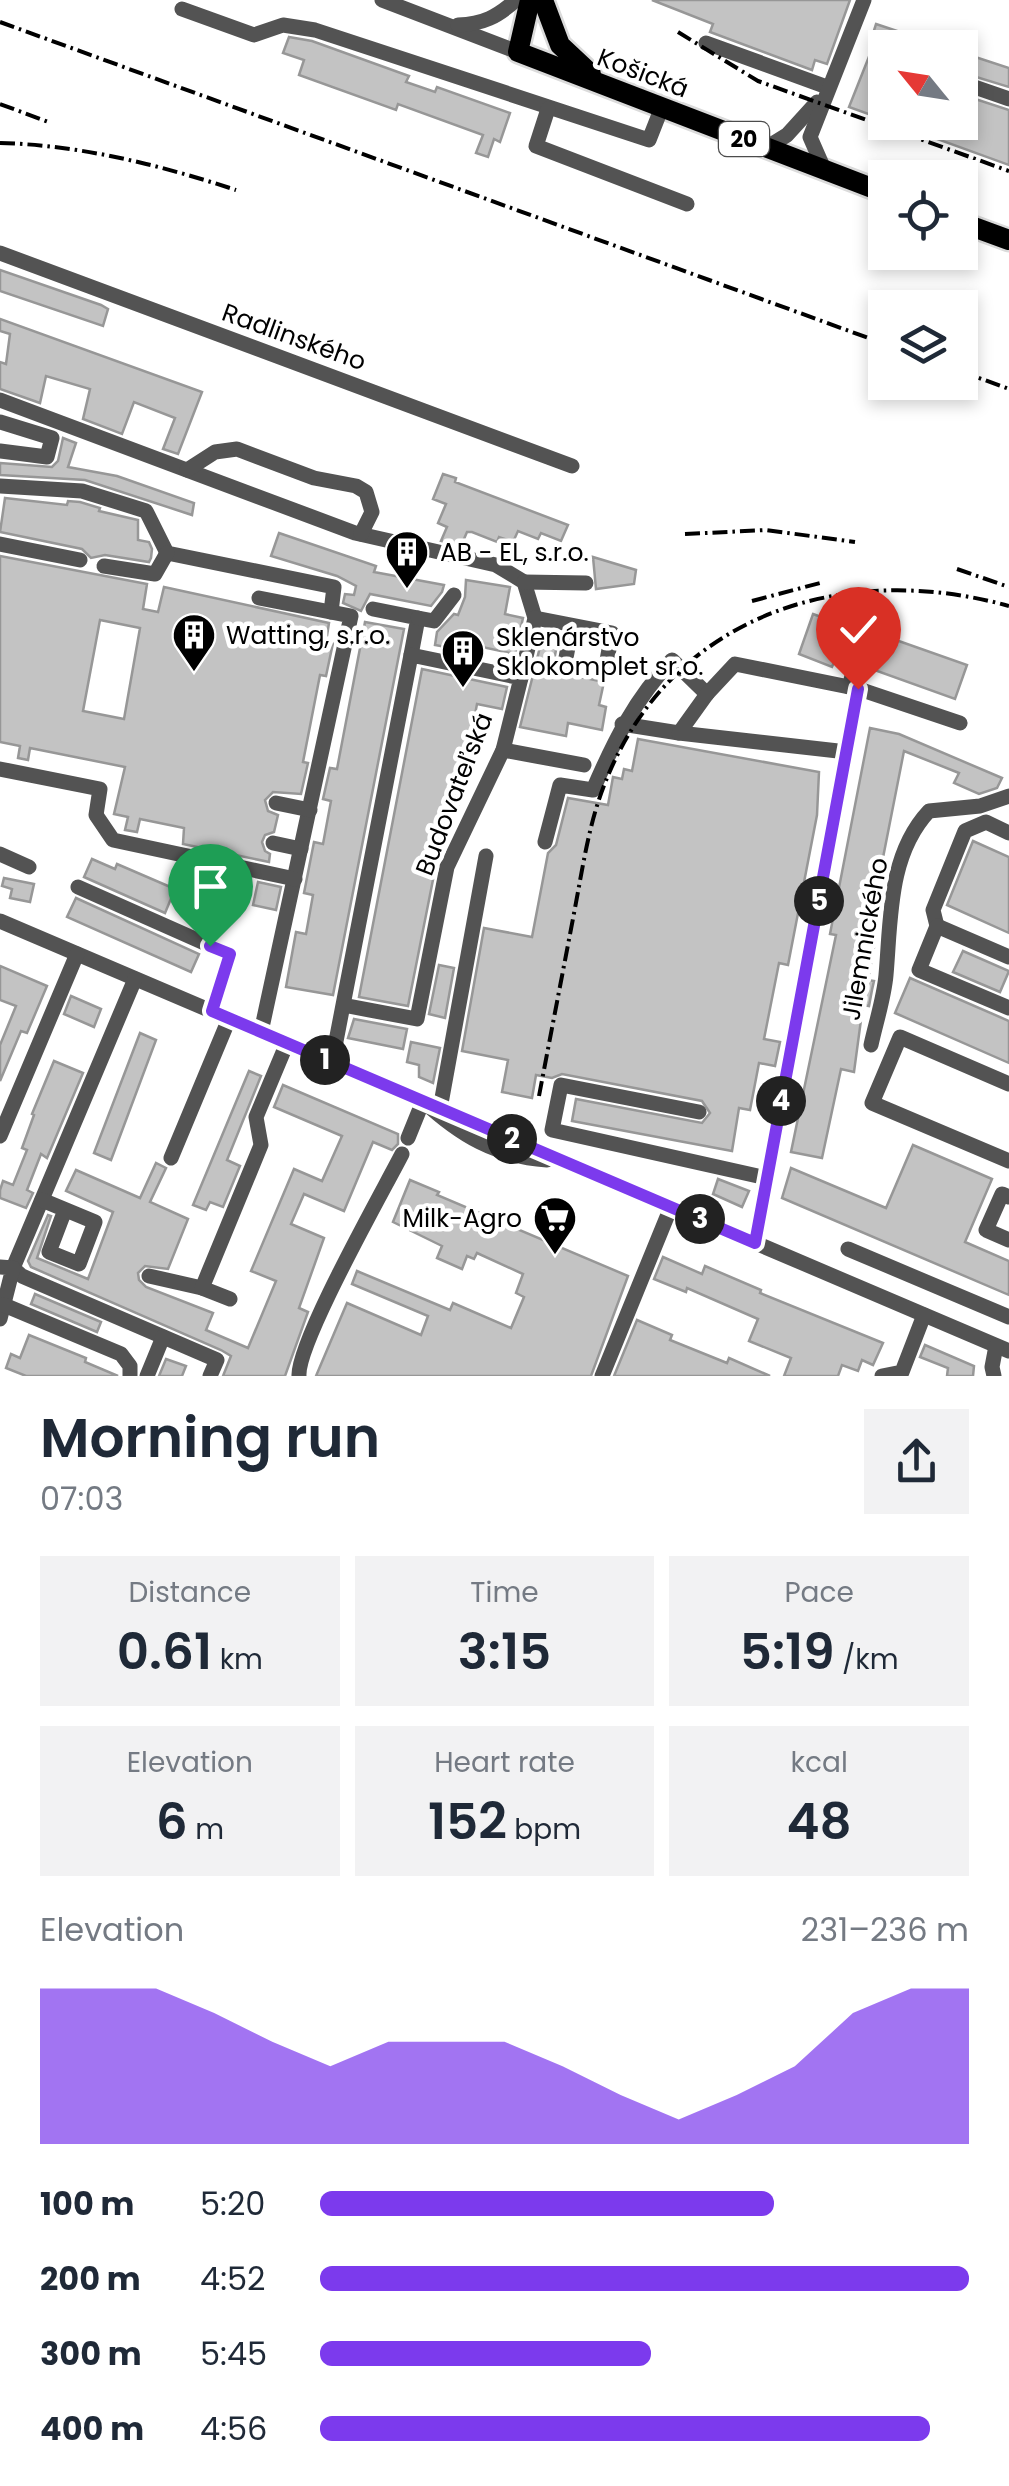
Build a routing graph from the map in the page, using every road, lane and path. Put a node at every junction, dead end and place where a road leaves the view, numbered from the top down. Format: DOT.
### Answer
graph roads {
  1 [pos="382,0"];
  2 [pos="516,0"];
  3 [pos="530,0"];
  4 [pos="542,0"];
  5 [pos="864,0"];
  6 [pos="182,10"];
  7 [pos="449,25"];
  8 [pos="706,42"];
  9 [pos="518,52"];
  10 [pos="604,85"];
  11 [pos="828,87"];
  12 [pos="978,88"];
  13 [pos="1009,99"];
  14 [pos="662,108"];
  15 [pos="548,109"];
  16 [pos="766,148"];
  17 [pos="824,170"];
  18 [pos="868,187"];
  19 [pos="687,204"];
  20 [pos="978,229"];
  21 [pos="1009,240"];
  22 [pos="0,253"];
  23 [pos="0,400"];
  24 [pos="0,422"];
  25 [pos="0,451"];
  26 [pos="572,466"];
  27 [pos="187,470"];
  28 [pos="0,486"];
  29 [pos="361,534"];
  30 [pos="0,544"];
  31 [pos="167,553"];
  32 [pos="80,560"];
  33 [pos="104,566"];
  34 [pos="524,582"];
  35 [pos="586,583"];
  36 [pos="454,595"];
  37 [pos="260,598"];
  38 [pos="373,609"];
  39 [pos="331,612"];
  40 [pos="418,618"];
  41 [pos="535,618"];
  42 [pos="572,626"];
  43 [pos="865,630"];
  44 [pos="411,656"];
  45 [pos="521,678"];
  46 [pos="854,688"];
  47 [pos="706,694"];
  48 [pos="960,723"];
  49 [pos="622,724"];
  50 [pos="679,733"];
  51 [pos="503,750"];
  52 [pos="847,752"];
  53 [pos="584,765"];
  54 [pos="0,769"];
  55 [pos="1009,796"];
  56 [pos="276,803"];
  57 [pos="310,810"];
  58 [pos="1009,833"];
  59 [pos="272,842"];
  60 [pos="545,842"];
  61 [pos="301,850"];
  62 [pos="0,854"];
  63 [pos="486,856"];
  64 [pos="29,866"];
  65 [pos="295,879"];
  66 [pos="78,887"];
  67 [pos="0,921"];
  68 [pos="938,926"];
  69 [pos="77,954"];
  70 [pos="1009,957"];
  71 [pos="136,979"];
  72 [pos="343,1005"];
  73 [pos="1009,1008"];
  74 [pos="212,1011"];
  75 [pos="230,1019"];
  76 [pos="261,1032"];
  77 [pos="287,1043"];
  78 [pos="871,1045"];
  79 [pos="332,1062"];
  80 [pos="1009,1084"];
  81 [pos="423,1102"];
  82 [pos="440,1109"];
  83 [pos="699,1112"];
  84 [pos="0,1136"];
  85 [pos="171,1158"];
  86 [pos="562,1160"];
  87 [pos="1009,1160"];
  88 [pos="767,1178"];
  89 [pos="1005,1196"];
  90 [pos="42,1200"];
  91 [pos="670,1207"];
  92 [pos="65,1210"];
  93 [pos="1009,1240"];
  94 [pos="755,1243"];
  95 [pos="848,1250"];
  96 [pos="7,1268"];
  97 [pos="149,1276"];
  98 [pos="202,1288"];
  99 [pos="230,1299"];
  100 [pos="2,1312"];
  101 [pos="924,1315"];
  102 [pos="1009,1317"];
  103 [pos="163,1337"];
  104 [pos="1002,1348"];
  105 [pos="130,1376"];
  106 [pos="147,1376"];
  107 [pos="210,1376"];
  108 [pos="299,1376"];
  109 [pos="602,1376"];
  110 [pos="882,1376"];
  111 [pos="994,1376"];
  1 -- 7 [label="street, Košická"];
  2 -- 7 [label="street"];
  3 -- 9 [label="main road"];
  4 -- 10 [label="main road"];
  5 -- 11 [label="street"];
  6 -- 15 [label="street"];
  7 -- 9 [label="street, Košická"];
  8 -- 11 [label="street"];
  9 -- 10 [label="main road, Košická / 20"];
  10 -- 14 [label="main road, Košická / 20"];
  11 -- 16 [label="street"];
  11 -- 17 [label="street"];
  12 -- 13 [label="street"];
  14 -- 15 [label="street"];
  14 -- 16 [label="main road, Košická / 20"];
  15 -- 19 [label="street"];
  16 -- 17 [label="main road, Košická / 20"];
  17 -- 18 [label="main road, Košická / 20"];
  20 -- 21 [label="main road"];
  22 -- 26 [label="street, Radlinského"];
  23 -- 27 [label="street"];
  24 -- 25 [label="street"];
  27 -- 29 [label="street"];
  27 -- 29 [label="street"];
  28 -- 31 [label="street"];
  29 -- 34 [label="street"];
  30 -- 32 [label="street"];
  31 -- 33 [label="street"];
  31 -- 39 [label="street"];
  34 -- 35 [label="street"];
  34 -- 41 [label="street"];
  36 -- 40 [label="street"];
  37 -- 39 [label="street"];
  38 -- 40 [label="street"];
  39 -- 57 [label="street"];
  40 -- 44 [label="street"];
  41 -- 42 [label="street"];
  41 -- 45 [label="street, Budovateľská"];
  43 -- 46 [label="street"];
  44 -- 45 [label="street"];
  44 -- 72 [label="street"];
  45 -- 51 [label="street, Budovateľská"];
  46 -- 47 [label="street"];
  46 -- 48 [label="street"];
  46 -- 52 [label="street"];
  47 -- 49 [label="street"];
  47 -- 50 [label="street"];
  49 -- 50 [label="street"];
  49 -- 60 [label="street"];
  50 -- 52 [label="street"];
  51 -- 53 [label="street"];
  51 -- 72 [label="street, Budovateľská"];
  52 -- 88 [label="street"];
  54 -- 65 [label="street"];
  55 -- 78 [label="street, Jilemnického"];
  56 -- 57 [label="street"];
  57 -- 61 [label="street"];
  58 -- 68 [label="street"];
  59 -- 61 [label="street"];
  61 -- 65 [label="street"];
  62 -- 64 [label="street"];
  63 -- 82 [label="street, Budovateľská"];
  65 -- 76 [label="street"];
  66 -- 74 [label="street"];
  67 -- 69 [label="street"];
  68 -- 70 [label="street"];
  68 -- 73 [label="street"];
  69 -- 71 [label="street"];
  69 -- 84 [label="street"];
  71 -- 74 [label="street"];
  71 -- 90 [label="street"];
  72 -- 79 [label="street"];
  74 -- 75 [label="street"];
  75 -- 76 [label="street"];
  75 -- 85 [label="street"];
  76 -- 77 [label="street"];
  77 -- 79 [label="street"];
  77 -- 98 [label="street"];
  79 -- 81 [label="street"];
  80 -- 87 [label="street, Jilemnického"];
  81 -- 82 [label="street"];
  81 -- 86 [label="street"];
  81 -- 108 [label="street"];
  82 -- 86 [label="street"];
  83 -- 88 [label="street"];
  86 -- 91 [label="street"];
  88 -- 94 [label="street"];
  89 -- 93 [label="street"];
  90 -- 92 [label="street"];
  90 -- 96 [label="street"];
  91 -- 94 [label="street"];
  91 -- 109 [label="street"];
  94 -- 101 [label="street"];
  95 -- 102 [label="street"];
  96 -- 100 [label="street"];
  96 -- 103 [label="street"];
  97 -- 98 [label="street"];
  98 -- 99 [label="street"];
  100 -- 105 [label="street"];
  101 -- 104 [label="street"];
  101 -- 110 [label="street"];
  103 -- 106 [label="street"];
  103 -- 107 [label="street"];
  104 -- 111 [label="street"];
}
